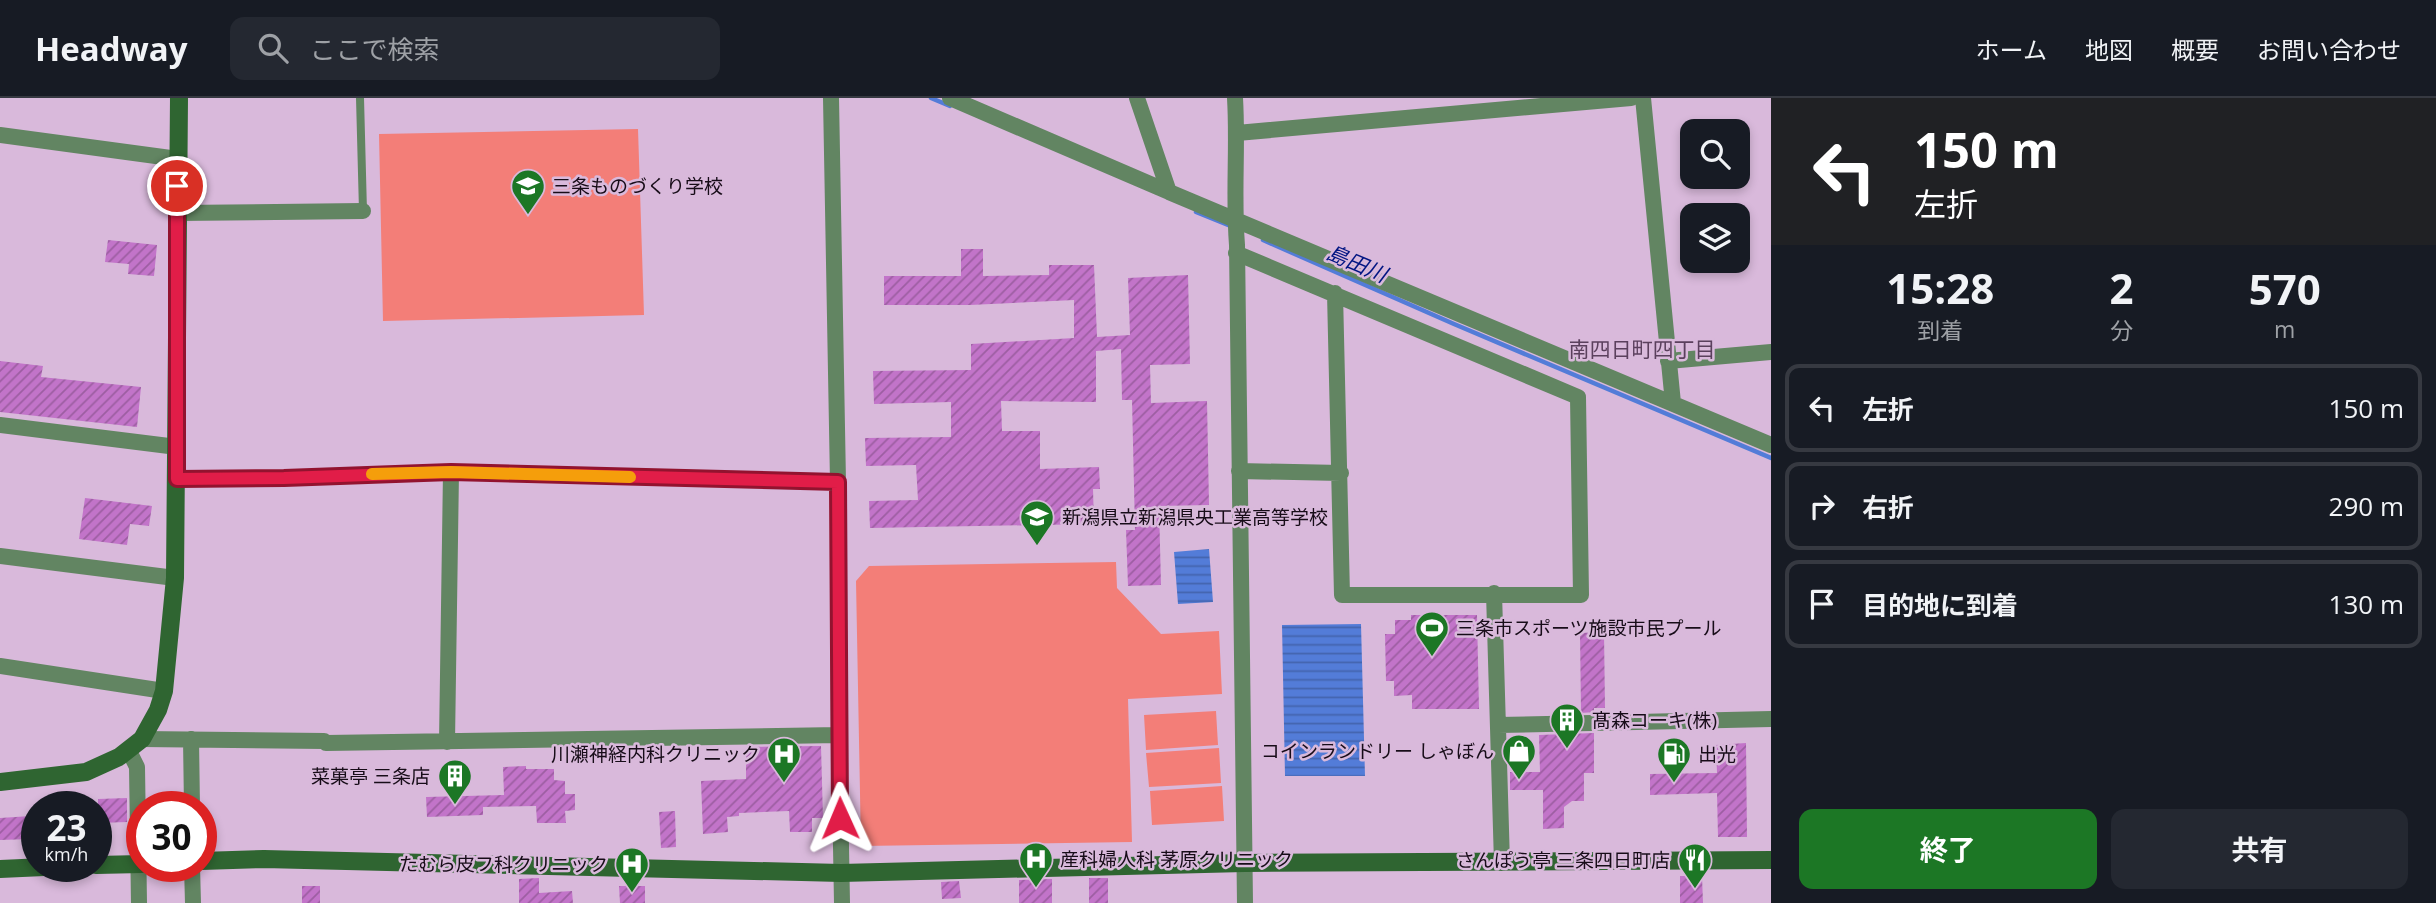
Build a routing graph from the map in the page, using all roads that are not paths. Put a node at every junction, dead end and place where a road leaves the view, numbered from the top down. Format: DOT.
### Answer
graph roads {
  1 [pos="179,98"];
  2 [pos="360,98"];
  3 [pos="831,98"];
  4 [pos="950,98"];
  5 [pos="1137,98"];
  6 [pos="1235,98"];
  7 [pos="1631,98"];
  8 [pos="1643,98"];
  9 [pos="1237,133"];
  10 [pos="0,135"];
  11 [pos="178,159"];
  12 [pos="1169,192"];
  13 [pos="363,211"];
  14 [pos="177,213"];
  15 [pos="1235,219"];
  16 [pos="1236,253"];
  17 [pos="1335,293"];
  18 [pos="1771,352"];
  19 [pos="1668,361"];
  20 [pos="1673,402"];
  21 [pos="0,425"];
  22 [pos="1771,445"];
  23 [pos="177,447"];
  24 [pos="1239,471"];
  25 [pos="451,472"];
  26 [pos="1341,473"];
  27 [pos="177,479"];
  28 [pos="838,482"];
  29 [pos="0,556"];
  30 [pos="176,578"];
  31 [pos="1494,593"];
  32 [pos="0,666"];
  33 [pos="163,691"];
  34 [pos="1771,719"];
  35 [pos="1498,725"];
  36 [pos="839,736"];
  37 [pos="191,739"];
  38 [pos="447,742"];
  39 [pos="135,745"];
  40 [pos="0,782"];
  41 [pos="138,791"];
  42 [pos="192,791"];
  43 [pos="217,860"];
  44 [pos="1771,860"];
  45 [pos="1244,863"];
  46 [pos="1502,863"];
  47 [pos="21,868"];
  48 [pos="0,869"];
  49 [pos="841,873"];
  50 [pos="140,882"];
  51 [pos="192,882"];
  52 [pos="139,903"];
  53 [pos="193,903"];
  54 [pos="842,903"];
  55 [pos="1245,903"];
  1 -- 11 [label="street"];
  2 -- 13 [label="lane"];
  3 -- 28 [label="street"];
  4 -- 12 [label="street"];
  5 -- 12 [label="street"];
  6 -- 9 [label="street"];
  7 -- 9 [label="street"];
  8 -- 19 [label="street"];
  9 -- 15 [label="street"];
  10 -- 11 [label="street"];
  11 -- 14 [label="street"];
  12 -- 15 [label="street"];
  13 -- 14 [label="street"];
  14 -- 23 [label="street"];
  15 -- 16 [label="street"];
  15 -- 20 [label="street"];
  16 -- 17 [label="street"];
  16 -- 24 [label="street"];
  17 -- 26 [label="street"];
  17 -- 31 [label="street"];
  18 -- 19 [label="street"];
  19 -- 20 [label="street"];
  20 -- 22 [label="street"];
  21 -- 23 [label="street"];
  23 -- 27 [label="street"];
  24 -- 26 [label="street"];
  24 -- 45 [label="street"];
  25 -- 27 [label="street"];
  25 -- 28 [label="street"];
  25 -- 38 [label="street"];
  26 -- 31 [label="street"];
  27 -- 30 [label="street"];
  28 -- 36 [label="street"];
  29 -- 30 [label="street"];
  30 -- 33 [label="street"];
  31 -- 35 [label="street"];
  32 -- 33 [label="street"];
  33 -- 39 [label="street"];
  34 -- 35 [label="street"];
  35 -- 46 [label="street"];
  36 -- 38 [label="street"];
  36 -- 49 [label="street"];
  37 -- 38 [label="street"];
  37 -- 39 [label="street"];
  37 -- 42 [label="street"];
  39 -- 40 [label="street"];
  39 -- 41 [label="street"];
  43 -- 49 [label="street"];
  44 -- 46 [label="street"];
  45 -- 46 [label="street"];
  45 -- 49 [label="street"];
  45 -- 55 [label="street"];
  47 -- 48 [label="street"];
  49 -- 54 [label="street"];
  50 -- 52 [label="street"];
  51 -- 53 [label="street"];
}
